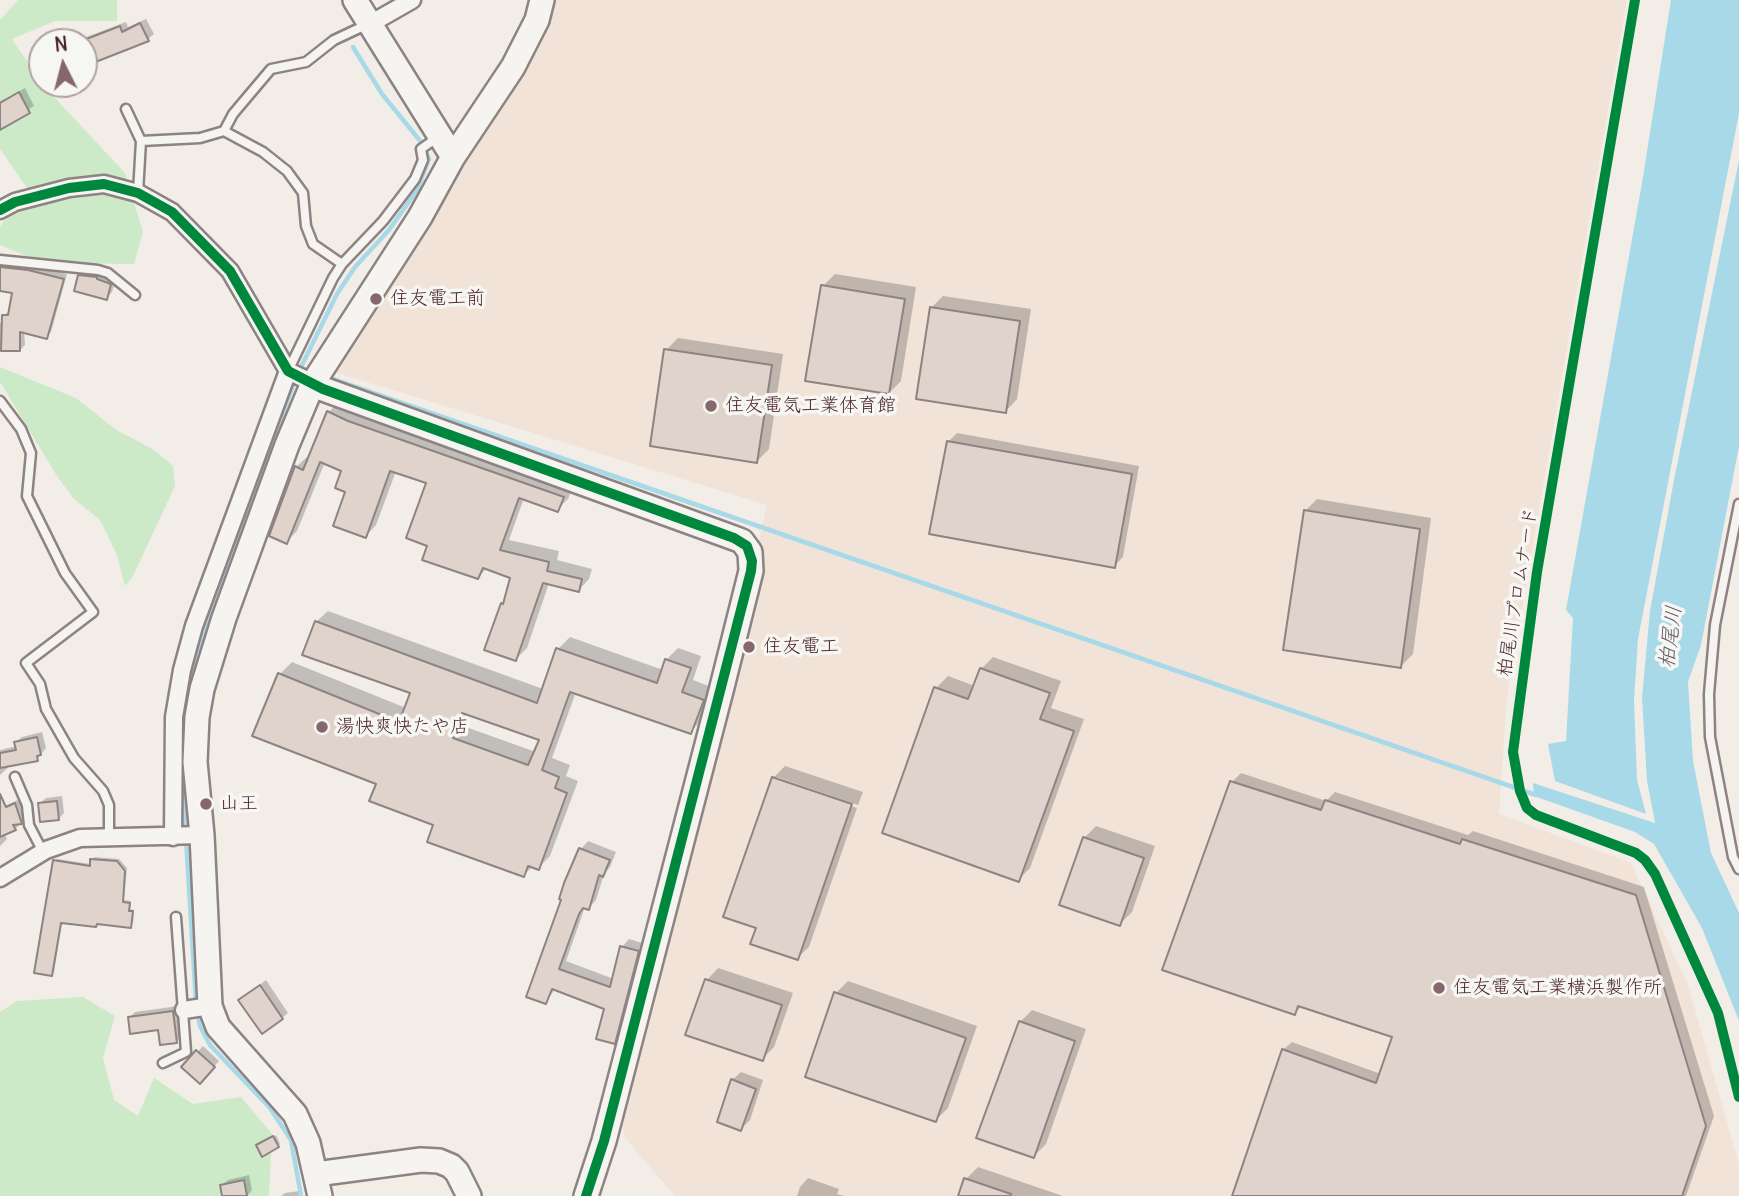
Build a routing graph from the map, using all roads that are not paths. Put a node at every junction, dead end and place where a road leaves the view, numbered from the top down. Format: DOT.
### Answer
graph roads {
  1 [pos="355,0"];
  2 [pos="412,0"];
  3 [pos="542,0"];
  4 [pos="370,24"];
  5 [pos="126,108"];
  6 [pos="224,131"];
  7 [pos="439,136"];
  8 [pos="141,141"];
  9 [pos="453,157"];
  10 [pos="138,193"];
  11 [pos="0,210"];
  12 [pos="0,260"];
  13 [pos="342,264"];
  14 [pos="135,295"];
  15 [pos="304,376"];
  16 [pos="0,401"];
  17 [pos="1739,504"];
  18 [pos="15,777"];
  19 [pos="201,835"];
  20 [pos="109,836"];
  21 [pos="173,836"];
  22 [pos="43,852"];
  23 [pos="1739,869"];
  24 [pos="0,878"];
  25 [pos="176,917"];
  26 [pos="206,1007"];
  27 [pos="184,1010"];
  28 [pos="163,1063"];
  29 [pos="318,1185"];
  30 [pos="469,1196"];
  31 [pos="586,1196"];
  1 -- 4 [label="street"];
  2 -- 4 [label="street"];
  3 -- 9 [label="street"];
  4 -- 6 [label="lane"];
  4 -- 7 [label="street"];
  5 -- 8 [label="lane"];
  6 -- 8 [label="lane"];
  6 -- 13 [label="lane"];
  7 -- 9 [label="street"];
  7 -- 13 [label="lane"];
  8 -- 10 [label="lane"];
  9 -- 15 [label="street"];
  10 -- 11 [label="street"];
  10 -- 15 [label="street"];
  12 -- 14 [label="lane"];
  13 -- 15 [label="lane"];
  15 -- 19 [label="street"];
  15 -- 21 [label="street"];
  15 -- 31 [label="street"];
  16 -- 20 [label="lane"];
  17 -- 23 [label="lane"];
  18 -- 22 [label="lane"];
  19 -- 21 [label="street"];
  19 -- 26 [label="street"];
  20 -- 21 [label="street"];
  20 -- 22 [label="street"];
  22 -- 24 [label="street"];
  25 -- 27 [label="lane"];
  26 -- 27 [label="street"];
  26 -- 29 [label="street"];
  27 -- 28 [label="lane"];
  29 -- 30 [label="street"];
}
